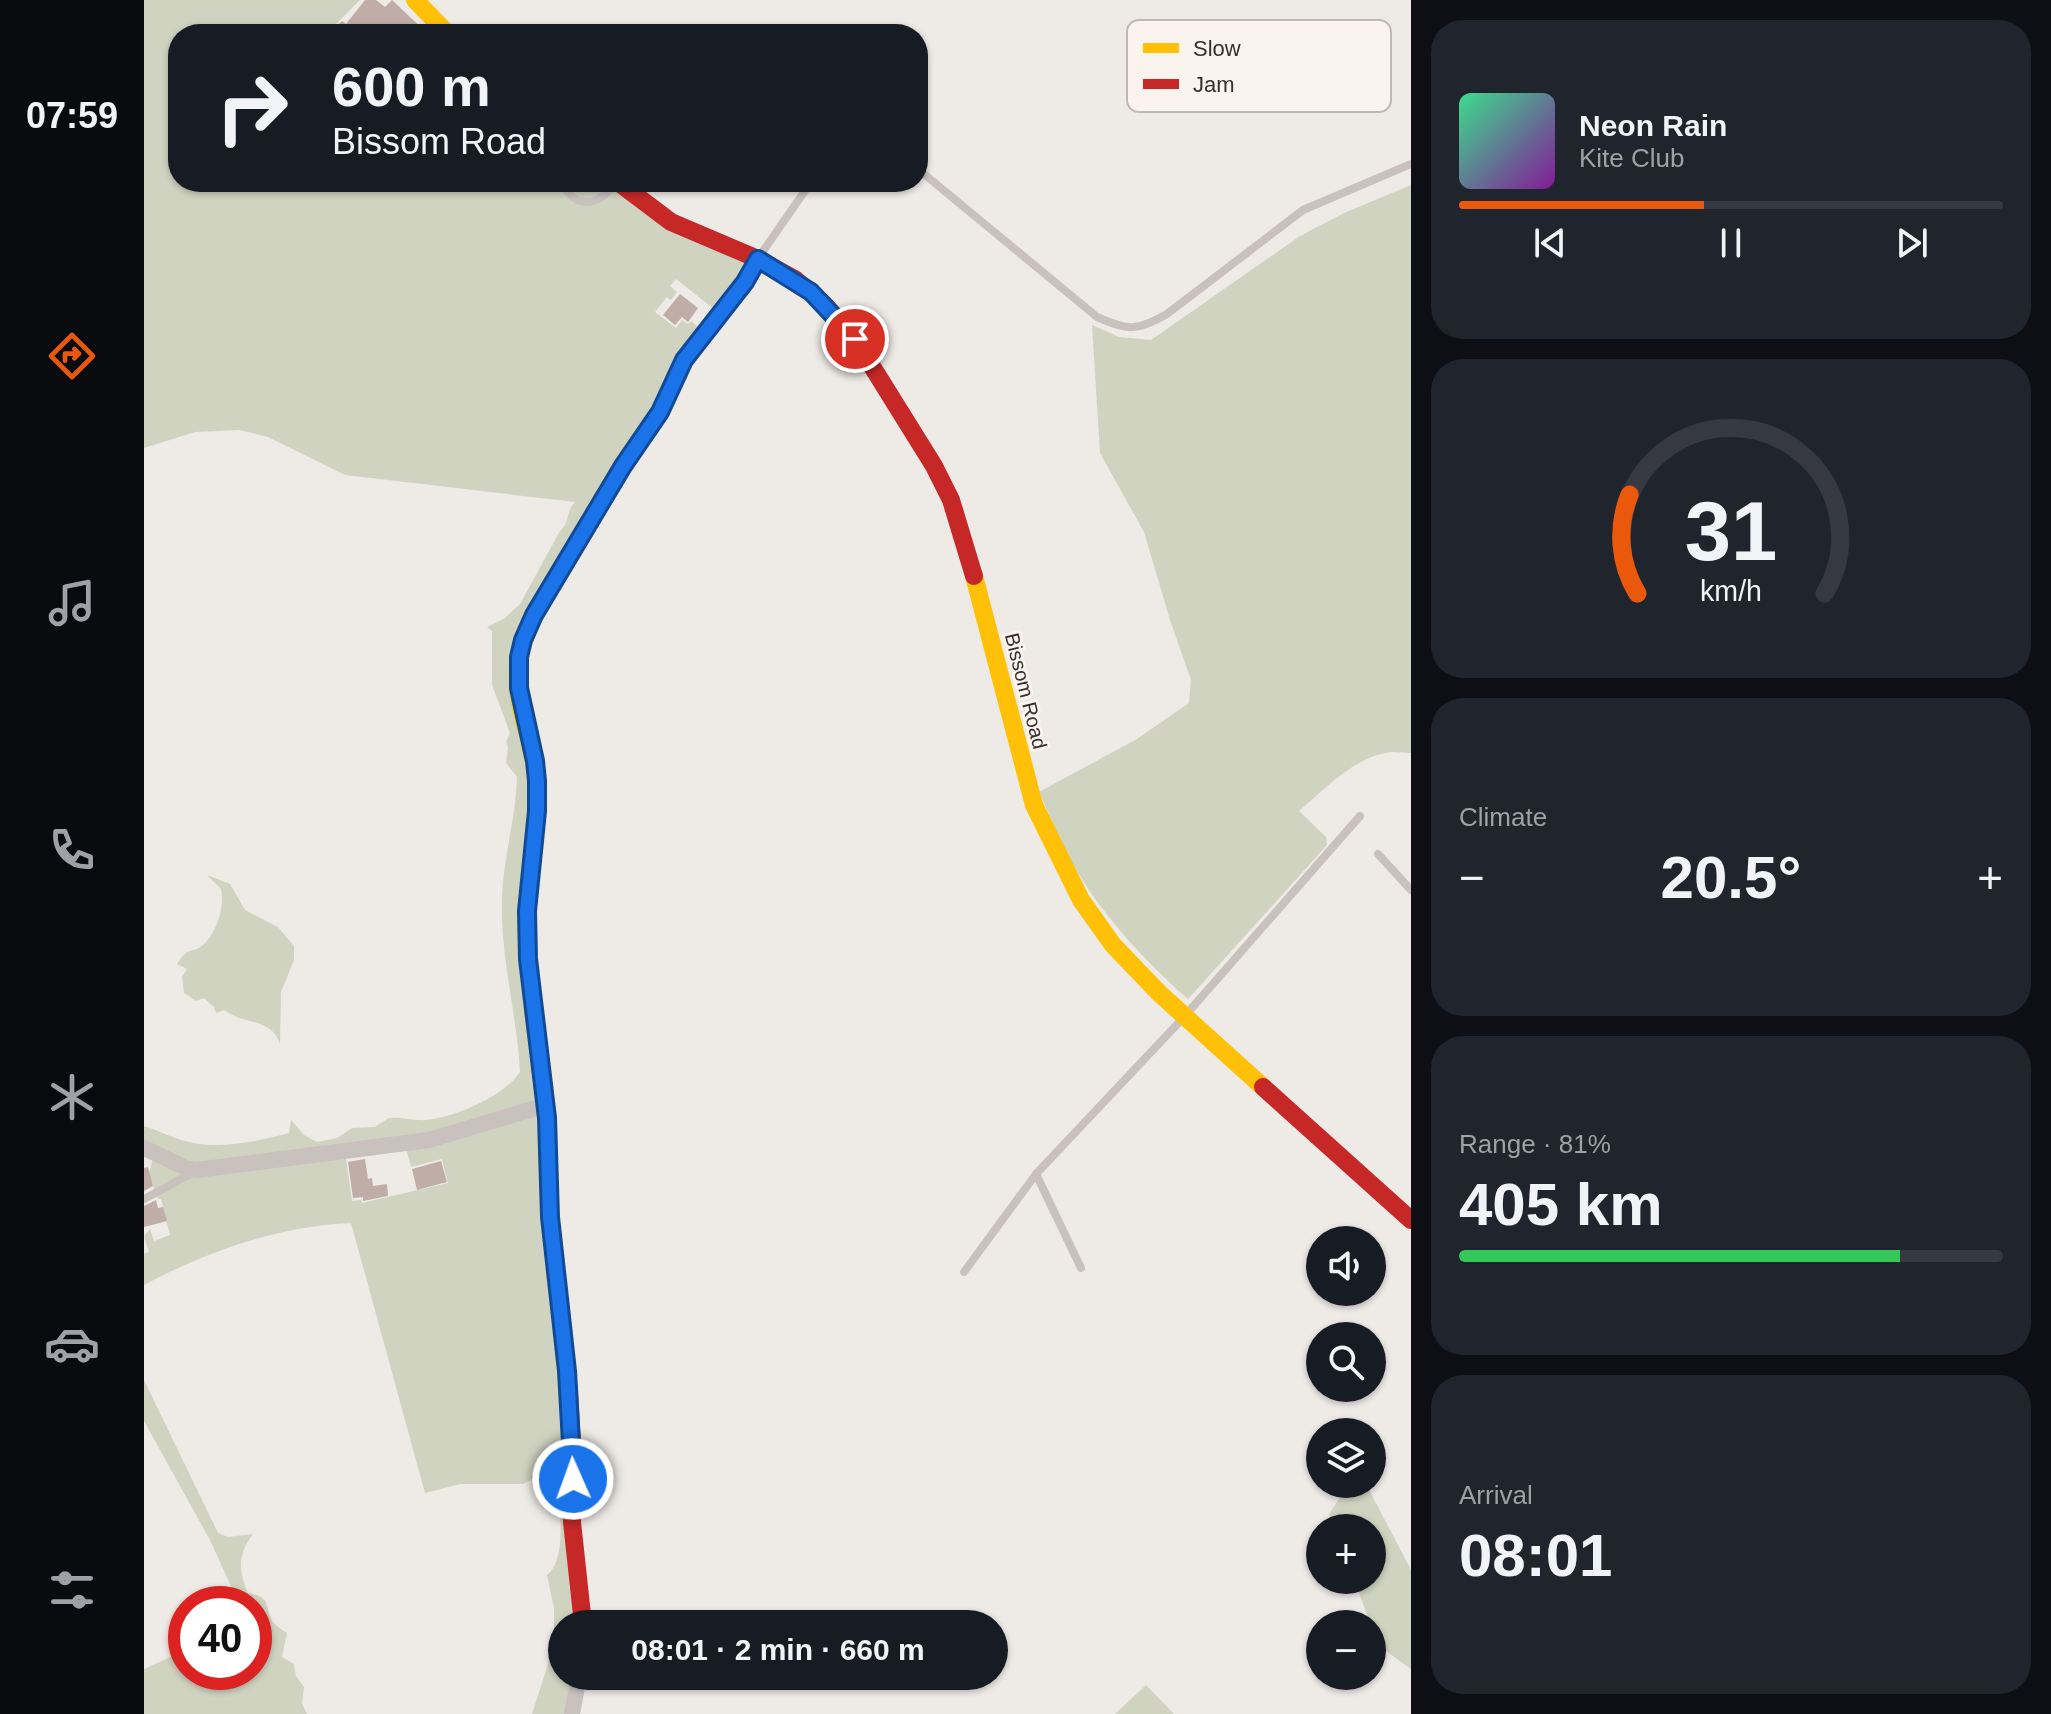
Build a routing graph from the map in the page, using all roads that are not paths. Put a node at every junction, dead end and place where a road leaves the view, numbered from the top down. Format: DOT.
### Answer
graph roads {
  1 [pos="415,0"];
  2 [pos="438,24"];
  3 [pos="1411,164"];
  4 [pos="928,177"];
  5 [pos="568,192"];
  6 [pos="608,192"];
  7 [pos="630,192"];
  8 [pos="804,192"];
  9 [pos="758,259"];
  10 [pos="1360,816"];
  11 [pos="1378,854"];
  12 [pos="1411,890"];
  13 [pos="1184,1017"];
  14 [pos="546,1105"];
  15 [pos="144,1148"];
  16 [pos="197,1170"];
  17 [pos="1036,1174"];
  18 [pos="144,1199"];
  19 [pos="1411,1220"];
  20 [pos="1081,1268"];
  21 [pos="964,1272"];
  22 [pos="581,1610"];
  23 [pos="576,1690"];
  24 [pos="572,1714"];
  1 -- 2 [label="street"];
  3 -- 4 [label="lane"];
  5 -- 6 [label="lane"];
  7 -- 9 [label="street, Bissom Road"];
  8 -- 9 [label="lane"];
  9 -- 13 [label="street, Bissom Road"];
  9 -- 14 [label="street"];
  10 -- 13 [label="lane"];
  11 -- 12 [label="lane"];
  13 -- 17 [label="lane"];
  13 -- 19 [label="street, Bissom Road"];
  14 -- 16 [label="street"];
  14 -- 22 [label="street"];
  15 -- 16 [label="street"];
  16 -- 18 [label="lane"];
  17 -- 20 [label="lane"];
  17 -- 21 [label="lane"];
  23 -- 24 [label="street"];
}
